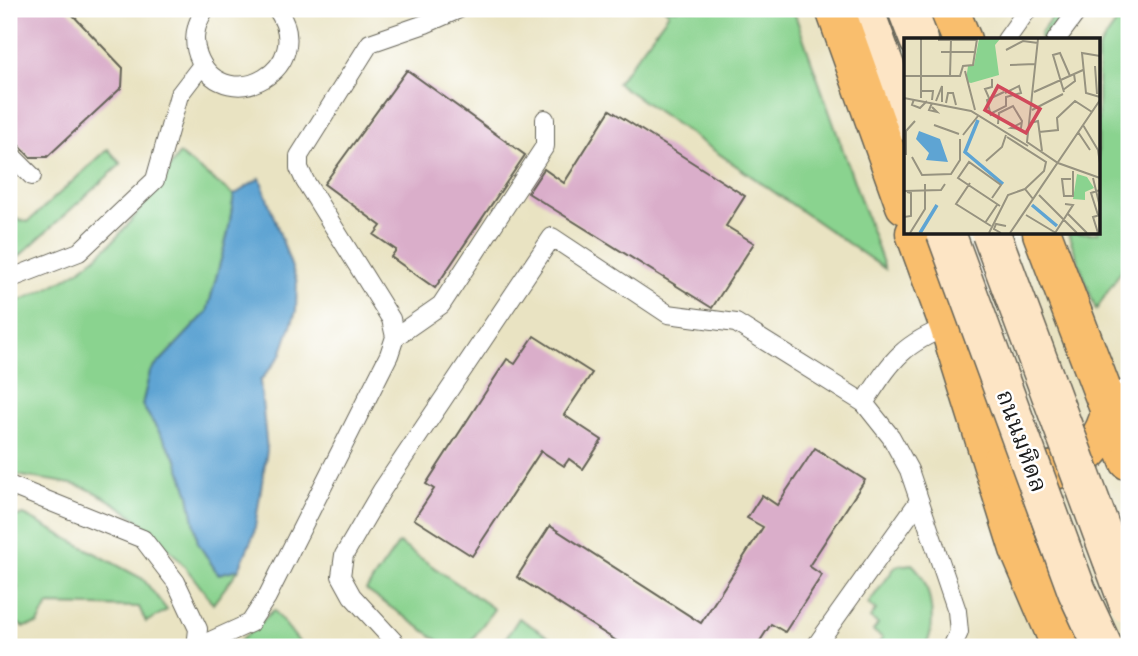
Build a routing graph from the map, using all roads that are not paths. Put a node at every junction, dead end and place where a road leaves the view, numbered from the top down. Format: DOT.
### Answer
graph roads {
  1 [pos="205,9"];
  2 [pos="277,9"];
  3 [pos="458,9"];
  4 [pos="835,9"];
  5 [pos="864,9"];
  6 [pos="907,9"];
  7 [pos="949,9"];
  8 [pos="1028,9"];
  9 [pos="1079,9"];
  10 [pos="918,38"];
  11 [pos="961,38"];
  12 [pos="1007,38"];
  13 [pos="1057,38"];
  14 [pos="202,65"];
  15 [pos="904,118"];
  16 [pos="545,119"];
  17 [pos="9,153"];
  18 [pos="32,176"];
  19 [pos="904,202"];
  20 [pos="915,234"];
  21 [pos="946,234"];
  22 [pos="990,234"];
  23 [pos="1042,234"];
  24 [pos="9,279"];
  25 [pos="949,326"];
  26 [pos="395,337"];
  27 [pos="864,403"];
  28 [pos="1120,420"];
  29 [pos="989,451"];
  30 [pos="9,485"];
  31 [pos="919,502"];
  32 [pos="1019,549"];
  33 [pos="1129,606"];
  34 [pos="197,647"];
  35 [pos="399,647"];
  36 [pos="815,647"];
  37 [pos="952,647"];
  38 [pos="1033,647"];
  39 [pos="1061,647"];
  40 [pos="1103,647"];
  1 -- 14 [label="lane"];
  2 -- 14 [label="lane"];
  3 -- 26 [label="lane"];
  4 -- 19 [label="main road"];
  5 -- 15 [label="main road"];
  6 -- 10 [label="main road"];
  7 -- 11 [label="main road"];
  8 -- 12 [label="lane"];
  9 -- 13 [label="lane"];
  14 -- 24 [label="lane"];
  16 -- 26 [label="lane"];
  17 -- 18 [label="lane"];
  20 -- 25 [label="main road, ถนนมหิดล"];
  21 -- 40 [label="main road, ถนนมหิดล, bridge"];
  22 -- 33 [label="main road, ถนนมหิดล, bridge"];
  23 -- 28 [label="main road"];
  25 -- 27 [label="lane"];
  25 -- 29 [label="main road, ถนนมหิดล"];
  26 -- 34 [label="lane"];
  27 -- 31 [label="lane"];
  27 -- 35 [label="lane"];
  28 -- 29 [label="main road"];
  29 -- 32 [label="main road, ถนนมหิดล"];
  30 -- 34 [label="lane"];
  31 -- 36 [label="lane"];
  31 -- 37 [label="lane"];
  32 -- 38 [label="main road"];
  32 -- 39 [label="main road, ถนนมหิดล"];
}
